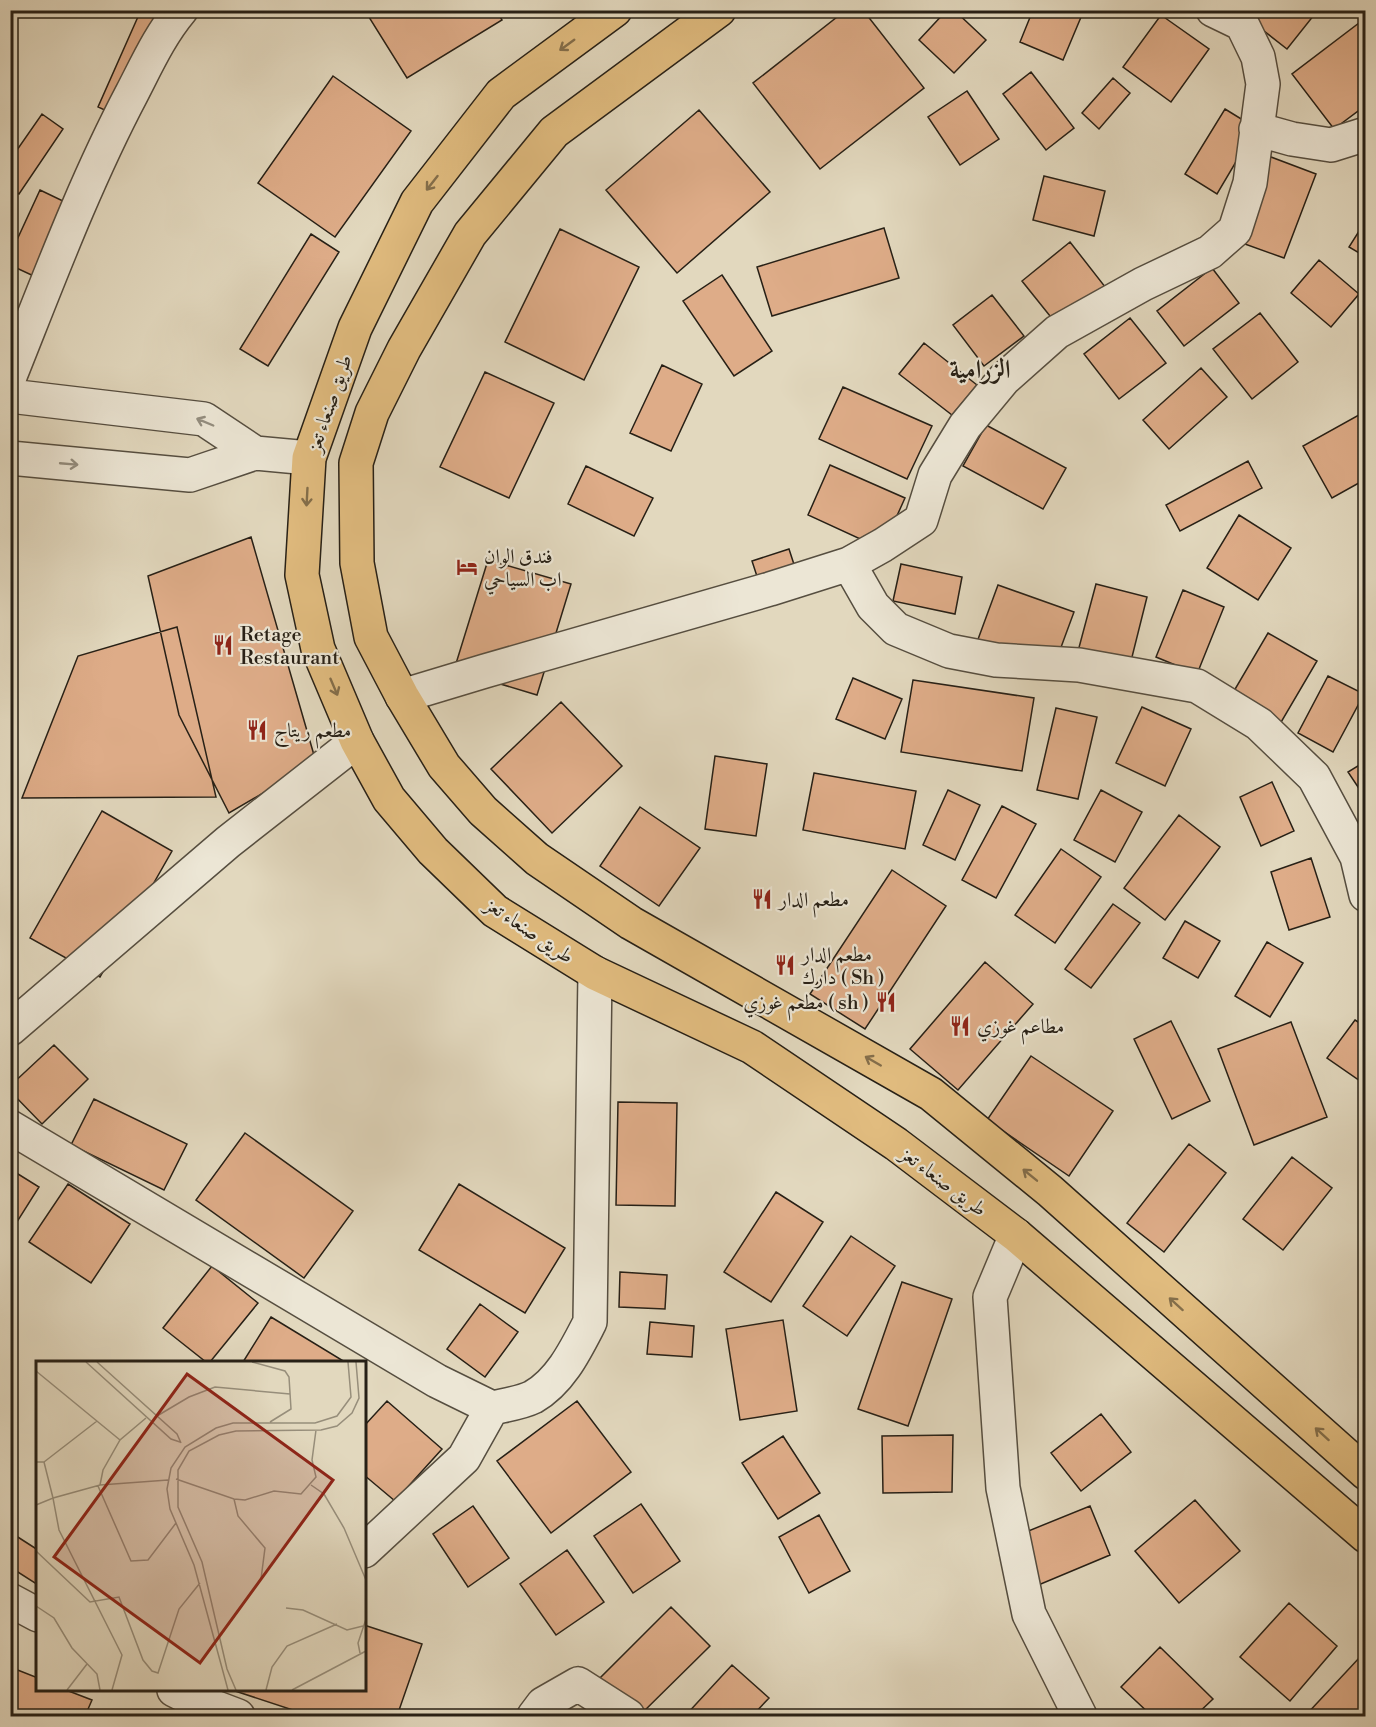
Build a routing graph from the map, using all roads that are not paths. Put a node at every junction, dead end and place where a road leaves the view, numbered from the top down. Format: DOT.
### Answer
graph roads {
  1 [pos="181,10"];
  2 [pos="615,10"];
  3 [pos="719,10"];
  4 [pos="1213,10"];
  5 [pos="1257,129"];
  6 [pos="1365,135"];
  7 [pos="10,376"];
  8 [pos="10,396"];
  9 [pos="255,453"];
  10 [pos="10,458"];
  11 [pos="309,458"];
  12 [pos="356,463"];
  13 [pos="849,564"];
  14 [pos="402,696"];
  15 [pos="357,741"];
  16 [pos="1365,895"];
  17 [pos="595,973"];
  18 [pos="10,1029"];
  19 [pos="10,1127"];
  20 [pos="1016,1235"];
  21 [pos="492,1408"];
  22 [pos="1365,1473"];
  23 [pos="1365,1536"];
  24 [pos="366,1549"];
  25 [pos="10,1600"];
  26 [pos="36,1614"];
  27 [pos="178,1691"];
  28 [pos="238,1716"];
  29 [pos="534,1716"];
  30 [pos="628,1716"];
  31 [pos="1080,1716"];
  1 -- 7 [label="street"];
  2 -- 11 [label="highway, طريق صنعاء تعز, one-way"];
  3 -- 12 [label="highway"];
  4 -- 5 [label="street"];
  5 -- 6 [label="street"];
  5 -- 13 [label="street"];
  9 -- 8 [label="street, one-way"];
  10 -- 9 [label="street, one-way"];
  9 -- 11 [label="street"];
  11 -- 12 [label="highway"];
  11 -- 15 [label="highway, طريق صنعاء تعز, one-way"];
  12 -- 14 [label="highway"];
  13 -- 14 [label="street"];
  13 -- 16 [label="street"];
  22 -- 14 [label="highway, one-way"];
  15 -- 17 [label="highway, طريق صنعاء تعز"];
  15 -- 18 [label="street"];
  17 -- 20 [label="highway, طريق صنعاء تعز"];
  17 -- 21 [label="street"];
  19 -- 21 [label="street"];
  20 -- 23 [label="highway, طريق صنعاء تعز"];
  20 -- 31 [label="street"];
  21 -- 24 [label="street"];
  25 -- 26 [label="street"];
  27 -- 28 [label="street"];
  29 -- 30 [label="street"];
}
